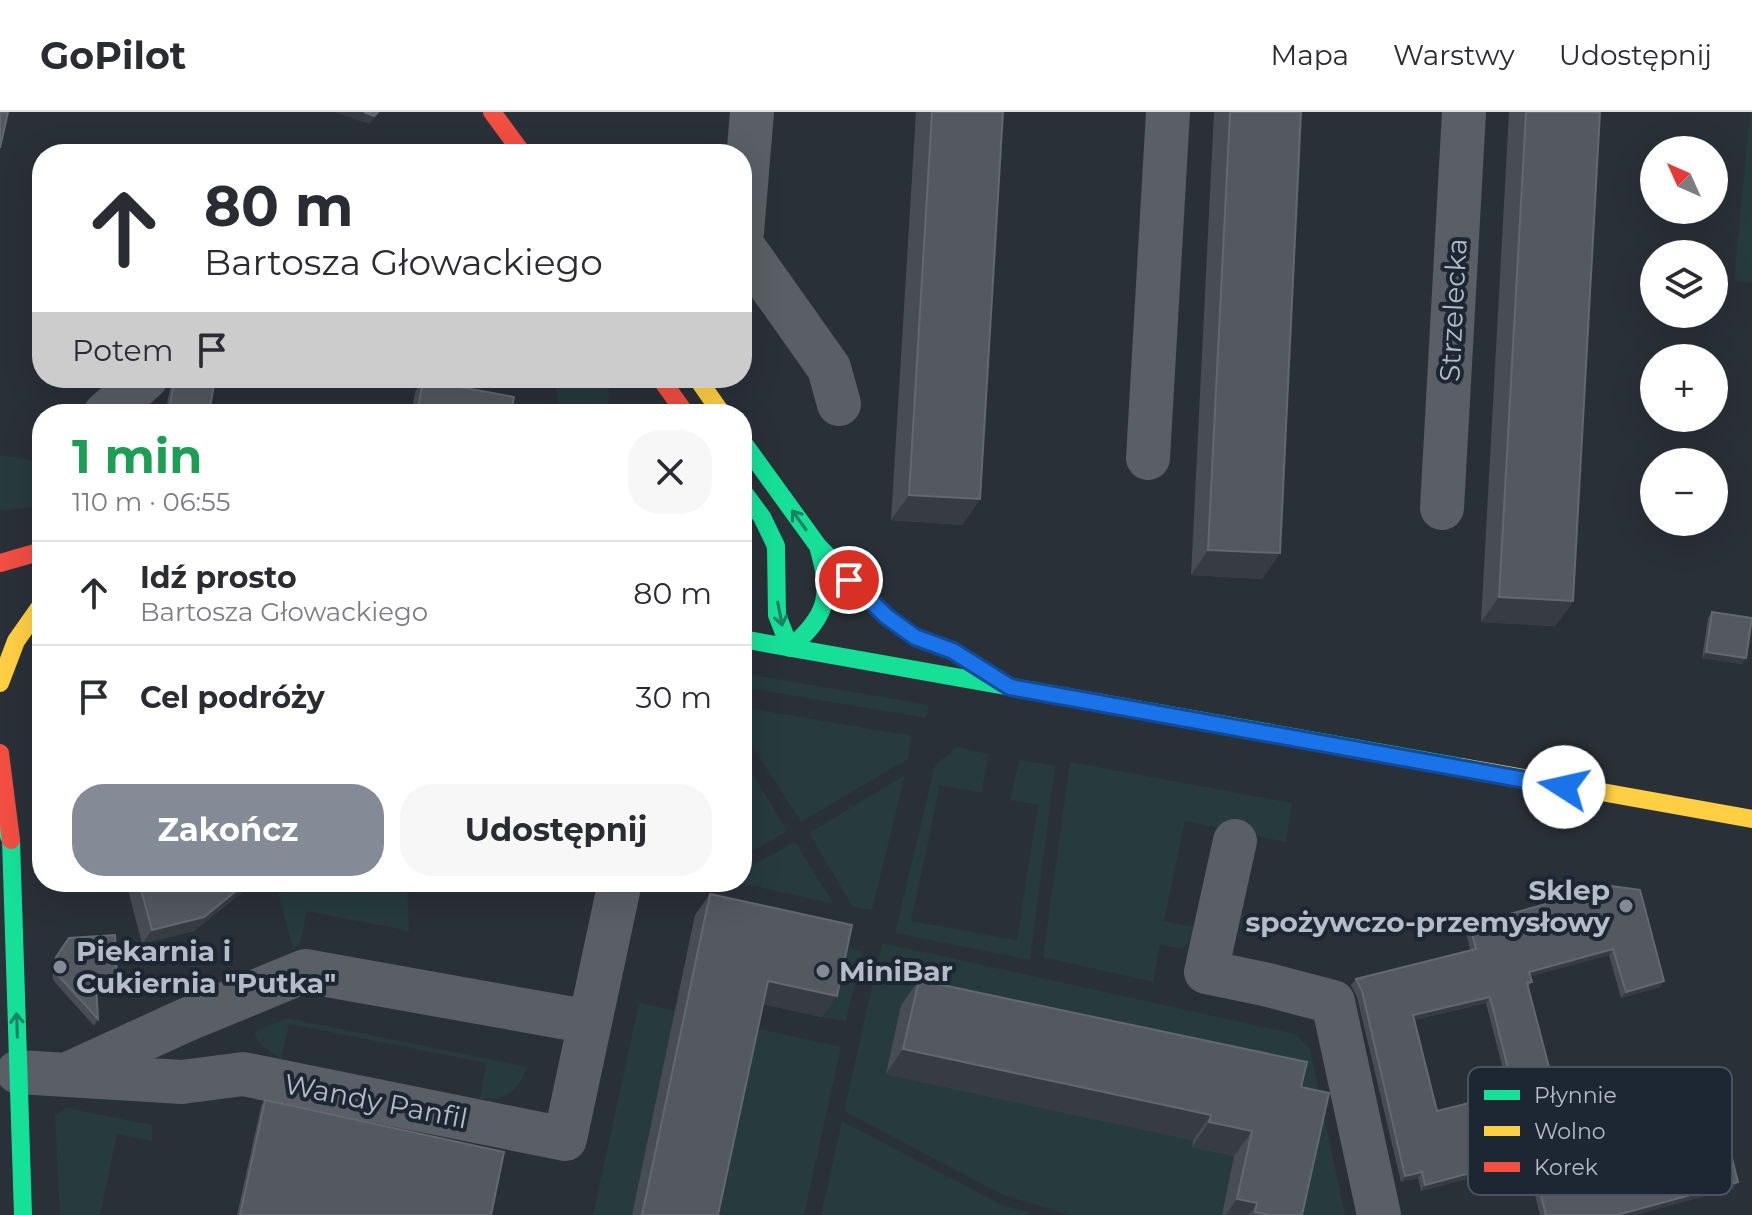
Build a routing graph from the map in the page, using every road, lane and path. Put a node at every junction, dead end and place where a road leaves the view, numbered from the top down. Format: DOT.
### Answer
graph roads {
  1 [pos="492,112"];
  2 [pos="752,112"];
  3 [pos="1168,112"];
  4 [pos="1464,112"];
  5 [pos="516,144"];
  6 [pos="749,144"];
  7 [pos="752,259"];
  8 [pos="135,388"];
  9 [pos="116,404"];
  10 [pos="839,404"];
  11 [pos="752,455"];
  12 [pos="1148,458"];
  13 [pos="752,504"];
  14 [pos="1442,508"];
  15 [pos="818,546"];
  16 [pos="32,554"];
  17 [pos="0,563"];
  18 [pos="32,617"];
  19 [pos="752,641"];
  20 [pos="790,648"];
  21 [pos="0,683"];
  22 [pos="1010,687"];
  23 [pos="0,753"];
  24 [pos="0,818"];
  25 [pos="1752,819"];
  26 [pos="11,840"];
  27 [pos="1235,841"];
  28 [pos="618,892"];
  29 [pos="590,1022"];
  30 [pos="9,1072"];
  31 [pos="66,1075"];
  32 [pos="0,1128"];
  33 [pos="20,1128"];
  34 [pos="23,1215"];
  35 [pos="1379,1215"];
  1 -- 5 [label="street"];
  2 -- 6 [label="street"];
  3 -- 12 [label="street"];
  4 -- 14 [label="street, Strzelecka"];
  7 -- 10 [label="street"];
  8 -- 9 [label="street"];
  15 -- 11 [label="street, one-way"];
  13 -- 20 [label="street, one-way"];
  15 -- 20 [label="street"];
  15 -- 22 [label="street"];
  16 -- 17 [label="street"];
  18 -- 21 [label="street"];
  19 -- 20 [label="street"];
  20 -- 22 [label="street"];
  22 -- 25 [label="street"];
  23 -- 26 [label="street"];
  24 -- 26 [label="street"];
  30 -- 26 [label="street, one-way"];
  27 -- 35 [label="street"];
  28 -- 29 [label="street, Wandy Panfil"];
  29 -- 31 [label="street, Wandy Panfil"];
  29 -- 31 [label="street, Wandy Panfil"];
  30 -- 31 [label="street, Wandy Panfil"];
  30 -- 33 [label="street"];
  32 -- 33 [label="street"];
  33 -- 34 [label="street"];
}
